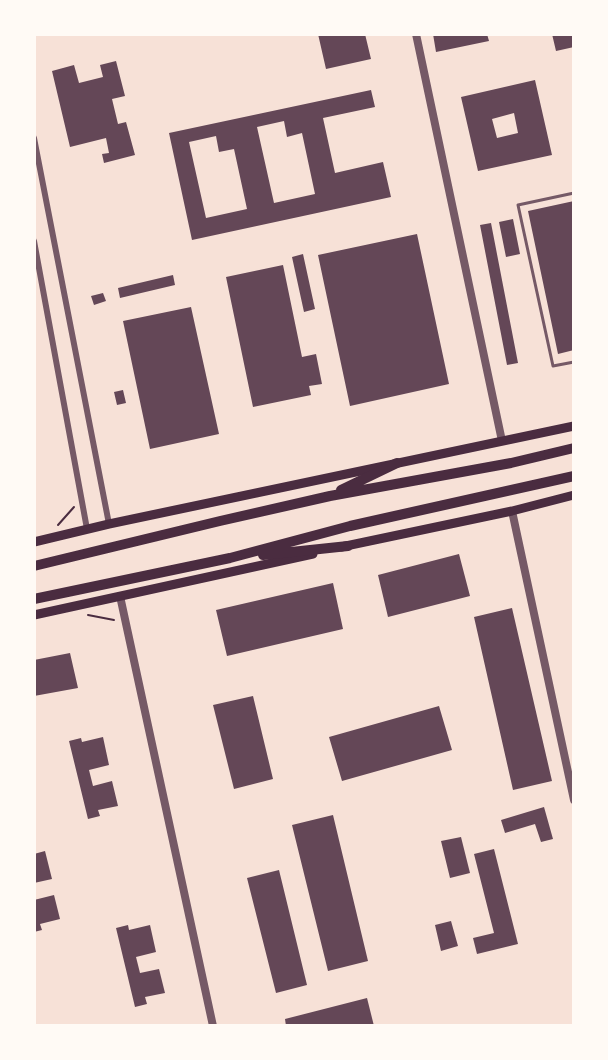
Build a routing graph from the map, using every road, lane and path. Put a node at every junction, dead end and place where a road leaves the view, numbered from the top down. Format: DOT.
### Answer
graph roads {
  1 [pos="416,34"];
  2 [pos="34,138"];
  3 [pos="573,193"];
  4 [pos="34,241"];
  5 [pos="573,362"];
  6 [pos="573,426"];
  7 [pos="502,441"];
  8 [pos="573,448"];
  9 [pos="397,463"];
  10 [pos="573,476"];
  11 [pos="573,495"];
  12 [pos="330,496"];
  13 [pos="512,511"];
  14 [pos="109,524"];
  15 [pos="87,530"];
  16 [pos="34,542"];
  17 [pos="348,546"];
  18 [pos="230,558"];
  19 [pos="34,566"];
  20 [pos="120,596"];
  21 [pos="34,599"];
  22 [pos="34,615"];
  23 [pos="573,800"];
  24 [pos="213,1026"];
  1 -- 7 [label="street"];
  2 -- 14 [label="street"];
  3 -- 5 [label="lane"];
  4 -- 15 [label="street"];
  6 -- 7 [label="main road"];
  7 -- 9 [label="main road"];
  8 -- 12 [label="highway"];
  9 -- 12 [label="highway"];
  9 -- 14 [label="main road"];
  10 -- 18 [label="highway"];
  11 -- 13 [label="main road"];
  12 -- 19 [label="highway"];
  13 -- 17 [label="main road"];
  13 -- 23 [label="street"];
  14 -- 15 [label="main road"];
  15 -- 16 [label="main road"];
  17 -- 18 [label="highway"];
  17 -- 20 [label="main road"];
  18 -- 21 [label="highway"];
  20 -- 22 [label="main road"];
  20 -- 24 [label="street"];
}
